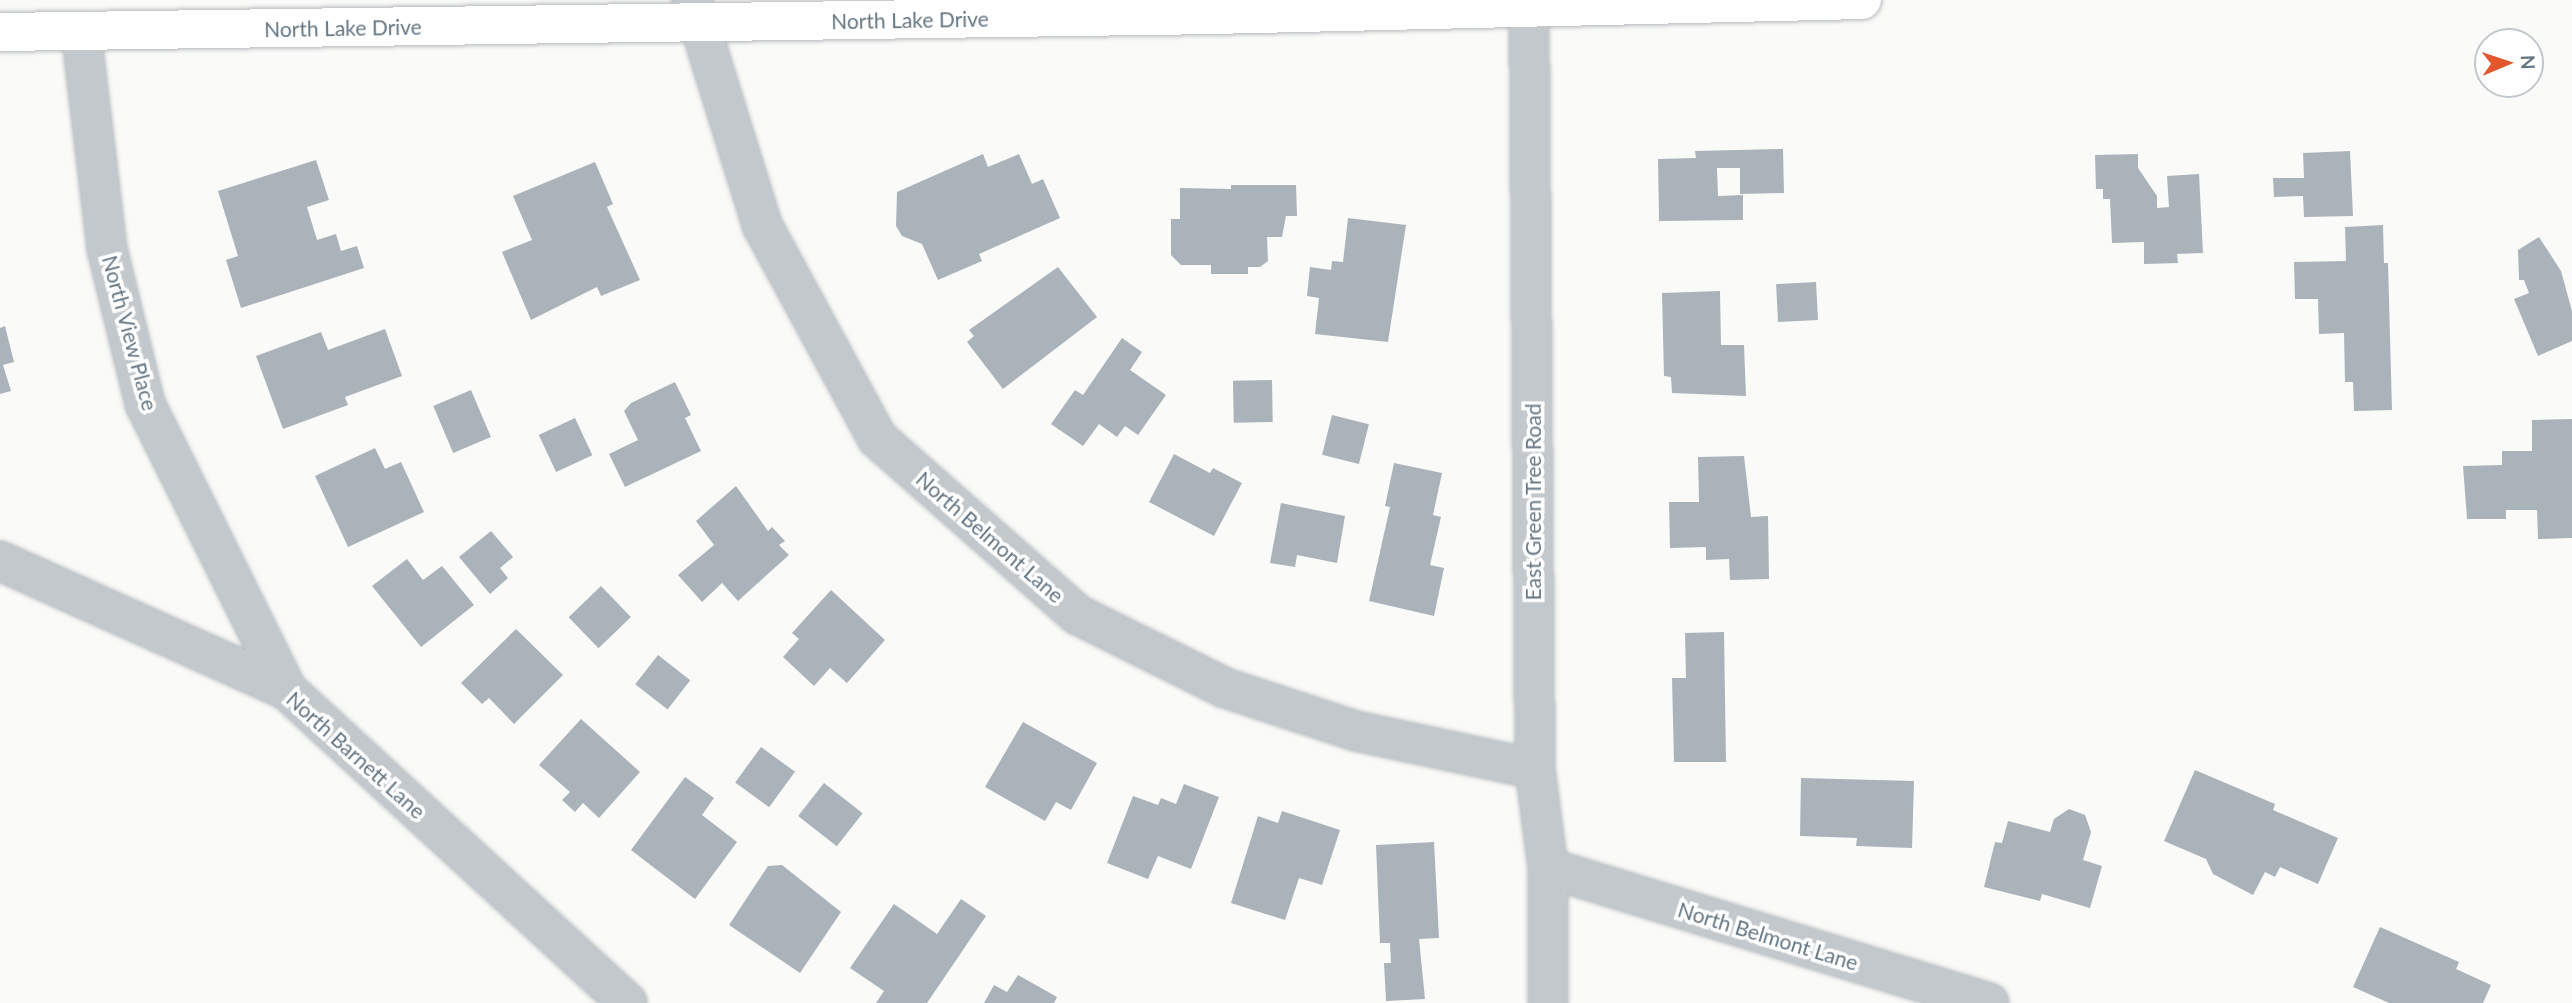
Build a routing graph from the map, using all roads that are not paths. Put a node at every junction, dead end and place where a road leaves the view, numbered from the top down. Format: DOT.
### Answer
graph roads {
  1 [pos="1862,0"];
  2 [pos="1529,3"];
  3 [pos="1369,6"];
  4 [pos="696,12"];
  5 [pos="81,31"];
  6 [pos="0,32"];
  7 [pos="0,561"];
  8 [pos="287,690"];
  9 [pos="1535,769"];
  10 [pos="1548,868"];
  11 [pos="627,1003"];
  12 [pos="1548,1003"];
  13 [pos="1989,1003"];
  1 -- 2 [label="main road, North Lake Drive"];
  2 -- 3 [label="main road, North Lake Drive"];
  2 -- 9 [label="street, East Green Tree Road"];
  3 -- 4 [label="main road, North Lake Drive"];
  4 -- 5 [label="main road, North Lake Drive"];
  4 -- 9 [label="street, North Belmont Lane"];
  5 -- 6 [label="main road, North Lake Drive"];
  5 -- 8 [label="street, North View Place"];
  7 -- 8 [label="street, North Barnett Lane"];
  8 -- 11 [label="street, North Barnett Lane"];
  9 -- 10 [label="street, East Green Tree Road"];
  10 -- 12 [label="street, East Green Tree Road"];
  10 -- 13 [label="street, North Belmont Lane"];
}
